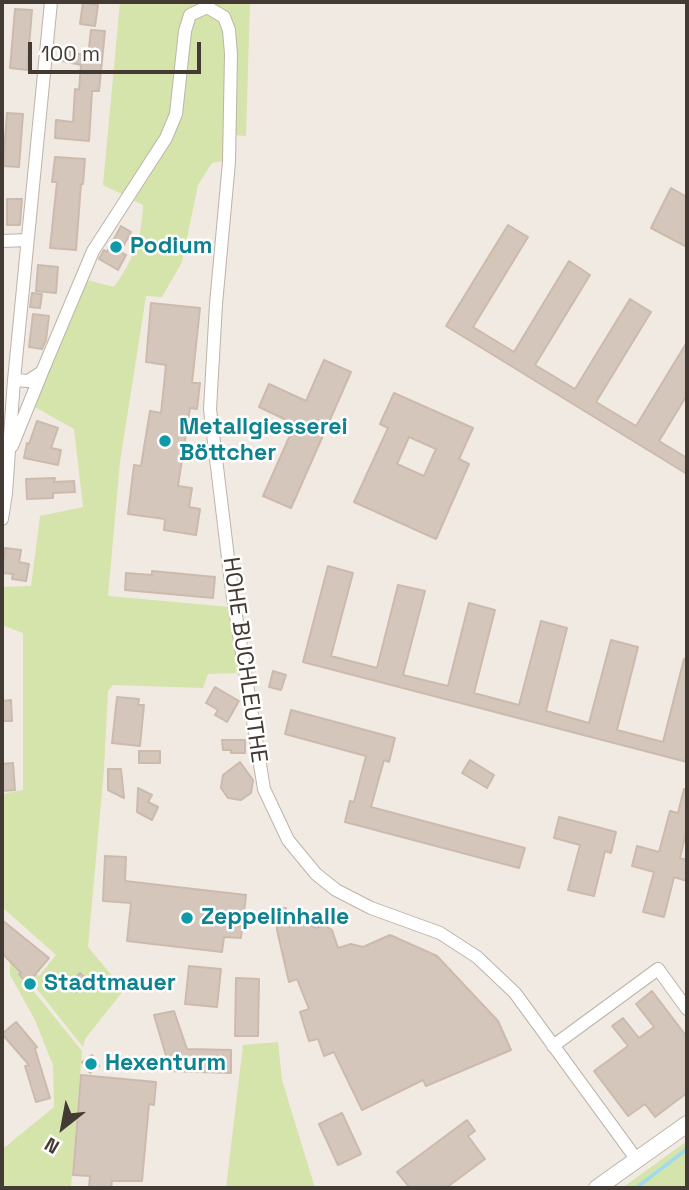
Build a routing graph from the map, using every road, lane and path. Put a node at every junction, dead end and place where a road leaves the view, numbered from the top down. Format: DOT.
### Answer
graph roads {
  1 [pos="51,2"];
  2 [pos="207,4"];
  3 [pos="27,240"];
  4 [pos="2,241"];
  5 [pos="42,372"];
  6 [pos="14,380"];
  7 [pos="8,456"];
  8 [pos="4,493"];
  9 [pos="2,519"];
  10 [pos="687,1009"];
  11 [pos="553,1046"];
  12 [pos="687,1124"];
  13 [pos="637,1160"];
  14 [pos="597,1188"];
  1 -- 3 [label="street"];
  2 -- 5 [label="street"];
  2 -- 11 [label="street, HOHE BUCHLEUTHE"];
  3 -- 4 [label="street"];
  3 -- 6 [label="street"];
  5 -- 6 [label="street"];
  5 -- 7 [label="street"];
  6 -- 7 [label="street"];
  7 -- 8 [label="street"];
  8 -- 9 [label="street"];
  10 -- 11 [label="street"];
  11 -- 13 [label="street, HOHE BUCHLEUTHE"];
  12 -- 13 [label="street"];
  13 -- 14 [label="street"];
}
